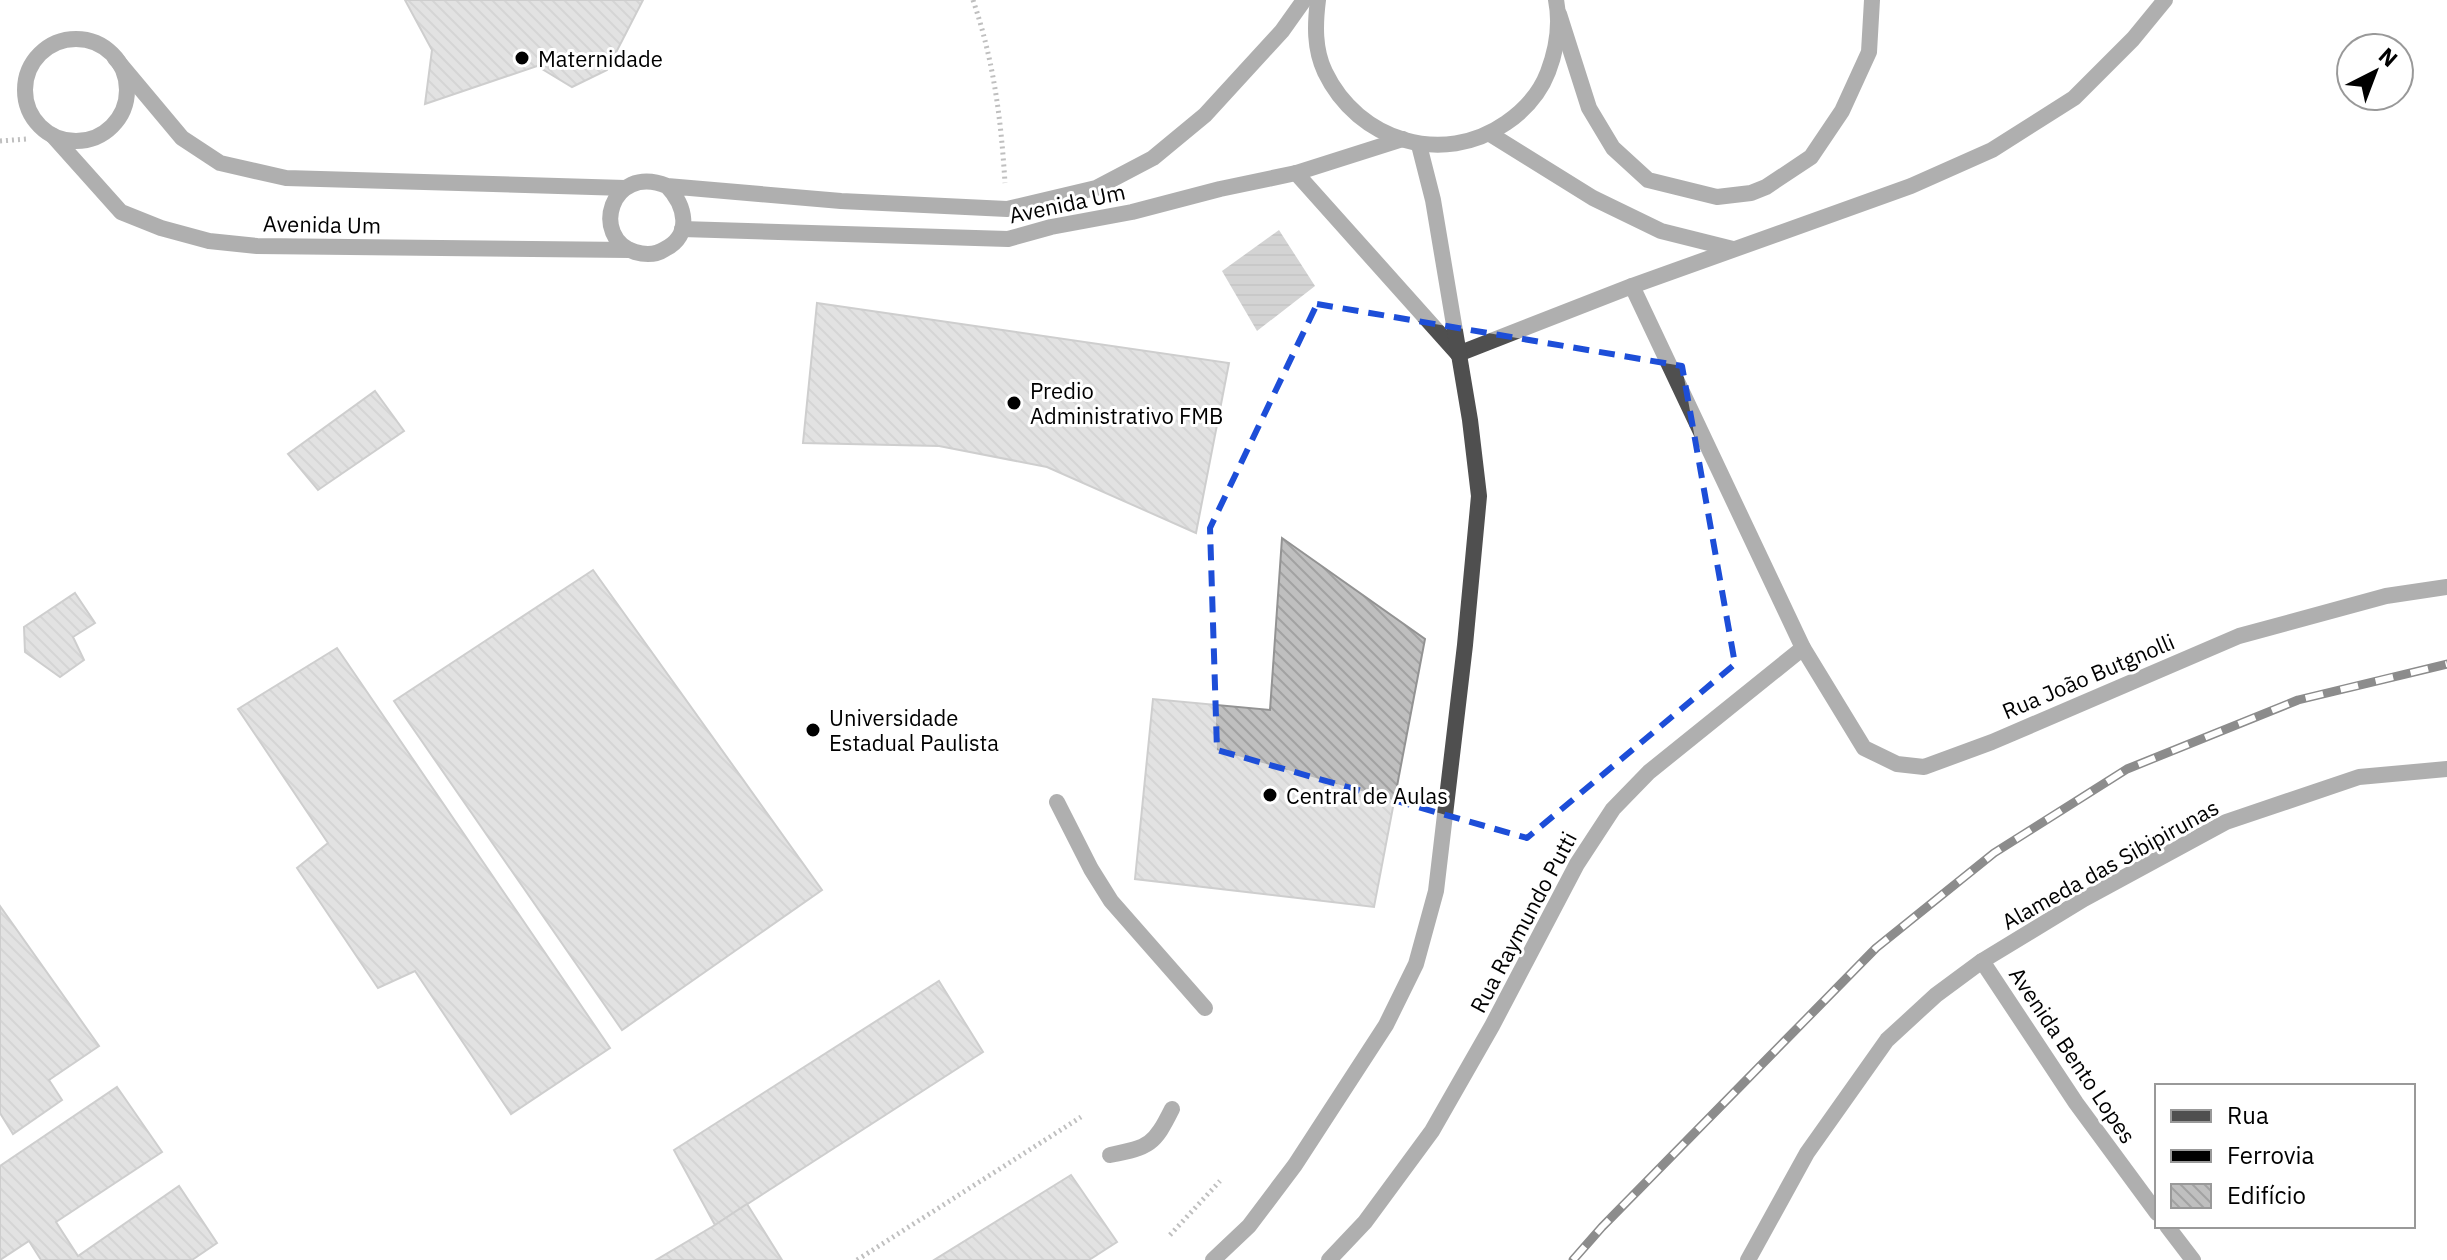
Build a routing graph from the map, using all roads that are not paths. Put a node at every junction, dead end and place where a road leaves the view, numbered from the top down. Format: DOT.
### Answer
graph roads {
  1 [pos="1304,0"];
  2 [pos="1318,0"];
  3 [pos="1872,0"];
  4 [pos="2165,0"];
  5 [pos="1557,7"];
  6 [pos="115,58"];
  7 [pos="1490,134"];
  8 [pos="53,136"];
  9 [pos="1411,142"];
  10 [pos="1296,173"];
  11 [pos="667,186"];
  12 [pos="625,188"];
  13 [pos="682,229"];
  14 [pos="1735,249"];
  15 [pos="629,250"];
  16 [pos="1632,286"];
  17 [pos="1458,354"];
  18 [pos="2447,587"];
  19 [pos="1803,648"];
  20 [pos="2447,769"];
  21 [pos="1057,802"];
  22 [pos="1982,961"];
  23 [pos="1205,1008"];
  24 [pos="1172,1109"];
  25 [pos="1110,1155"];
  26 [pos="2155,1210"];
  27 [pos="2169,1228"];
  28 [pos="1213,1260"];
  29 [pos="1329,1260"];
  30 [pos="1748,1260"];
  31 [pos="2193,1260"];
  1 -- 11 [label="street, Avenida Um"];
  2 -- 9 [label="street"];
  3 -- 5 [label="street"];
  4 -- 14 [label="street"];
  5 -- 7 [label="street"];
  6 -- 8 [label="street"];
  6 -- 8 [label="street"];
  6 -- 12 [label="street, Avenida Um"];
  7 -- 9 [label="street"];
  7 -- 14 [label="street"];
  8 -- 15 [label="street, Avenida Um"];
  9 -- 10 [label="street, Avenida Um"];
  9 -- 17 [label="street"];
  10 -- 13 [label="street, Avenida Um"];
  10 -- 17 [label="street"];
  11 -- 12 [label="street"];
  11 -- 13 [label="street"];
  12 -- 15 [label="street"];
  13 -- 15 [label="street"];
  14 -- 16 [label="street"];
  16 -- 17 [label="street"];
  16 -- 19 [label="street, Rua João Butgnolli"];
  17 -- 28 [label="street"];
  18 -- 19 [label="street, Rua João Butgnolli"];
  19 -- 29 [label="street, Rua Raymundo Putti"];
  20 -- 22 [label="street, Alameda das Sibipirunas"];
  21 -- 23 [label="street"];
  22 -- 26 [label="street, Avenida Bento Lopes"];
  22 -- 30 [label="street, Avenida Bento Lopes"];
  24 -- 25 [label="street"];
  27 -- 31 [label="street"];
}
